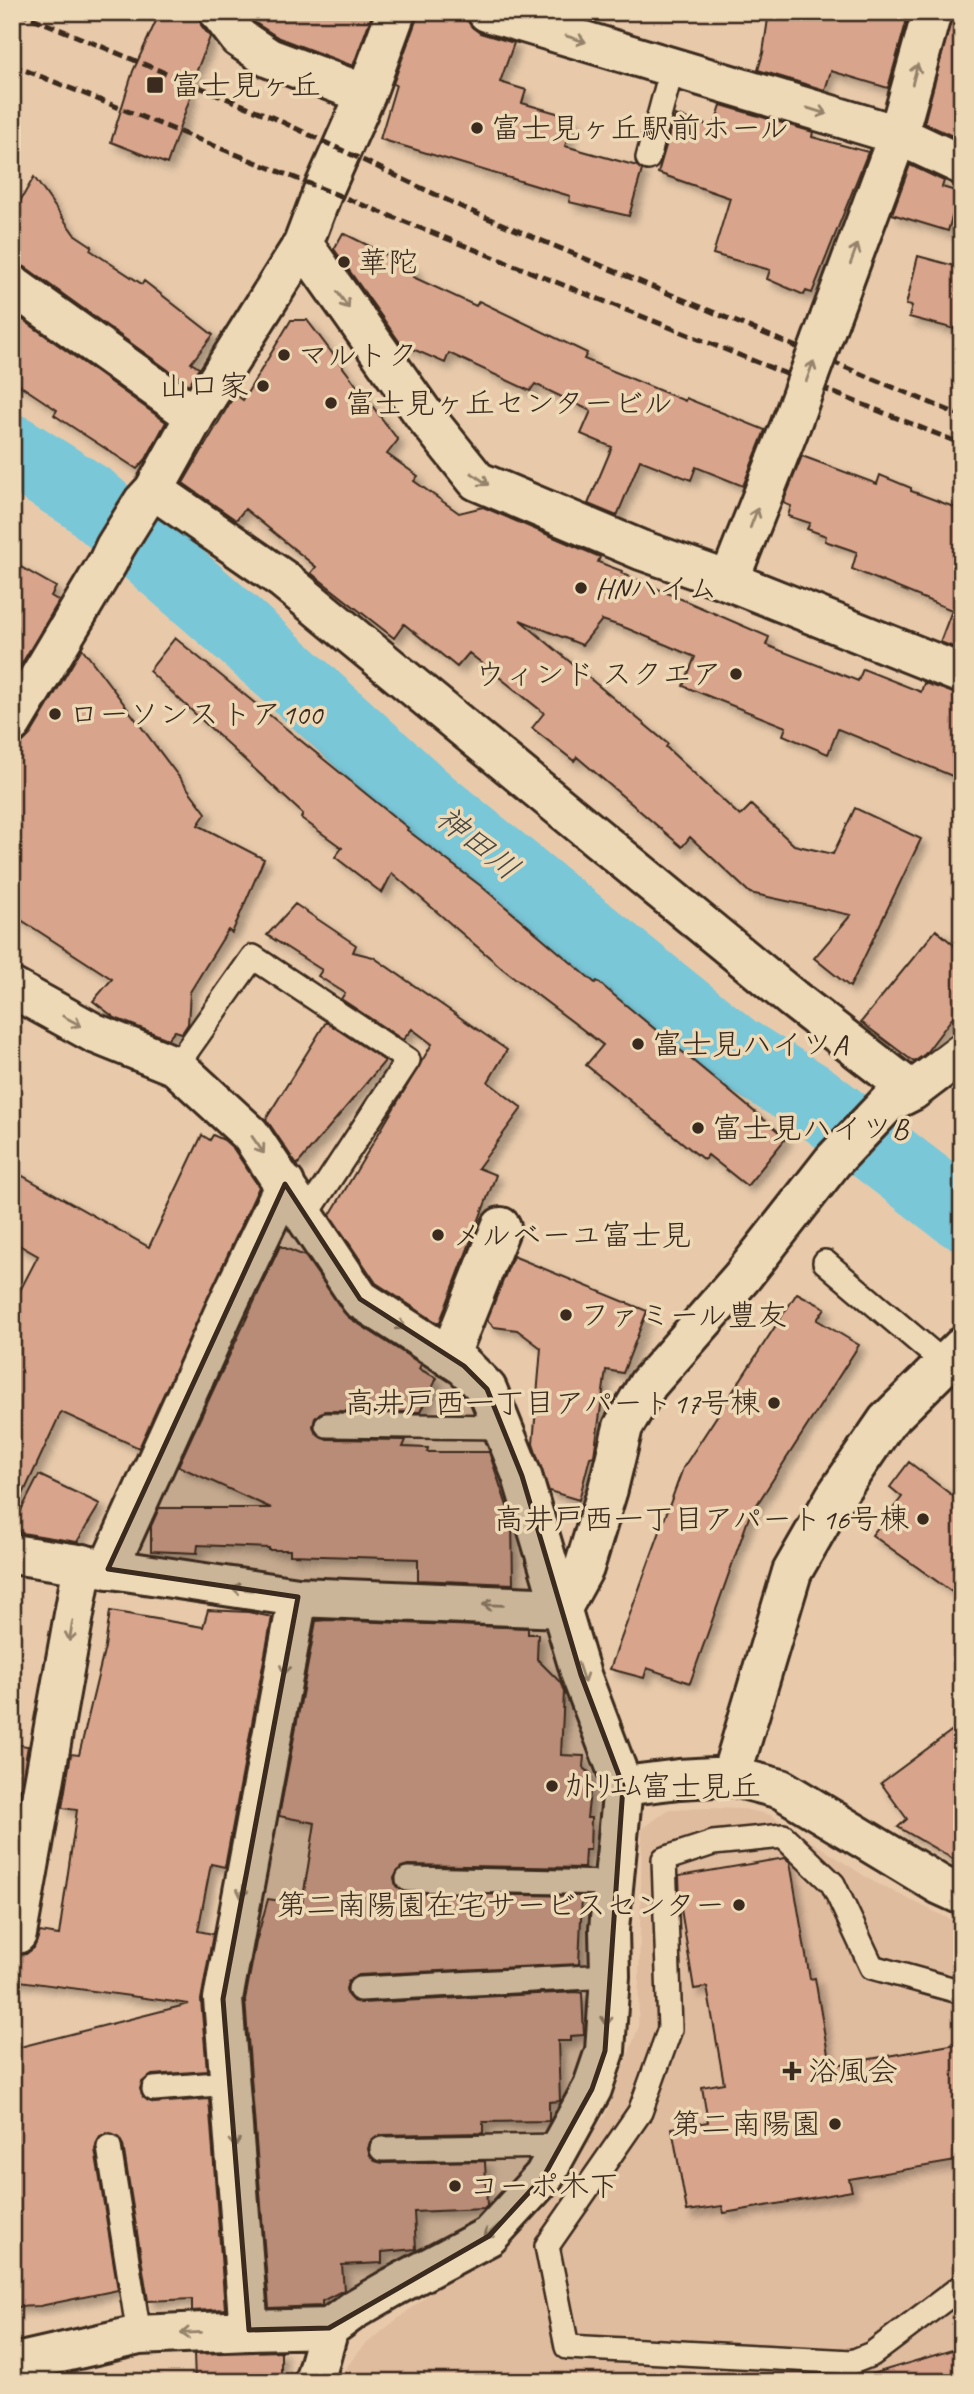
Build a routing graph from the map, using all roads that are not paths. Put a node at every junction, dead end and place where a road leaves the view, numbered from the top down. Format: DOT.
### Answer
graph roads {
  1 [pos="219,12"];
  2 [pos="396,12"];
  3 [pos="487,12"];
  4 [pos="932,12"];
  5 [pos="672,68"];
  6 [pos="366,94"];
  7 [pos="898,135"];
  8 [pos="648,158"];
  9 [pos="962,165"];
  10 [pos="303,244"];
  11 [pos="12,285"];
  12 [pos="195,416"];
  13 [pos="148,496"];
  14 [pos="729,582"];
  15 [pos="962,674"];
  16 [pos="12,723"];
  17 [pos="12,988"];
  18 [pos="962,1053"];
  19 [pos="176,1066"];
  20 [pos="900,1097"];
  21 [pos="285,1184"];
  22 [pos="305,1217"];
  23 [pos="501,1227"];
  24 [pos="825,1262"];
  25 [pos="953,1355"];
  26 [pos="449,1357"];
  27 [pos="327,1425"];
  28 [pos="502,1427"];
  29 [pos="12,1554"];
  30 [pos="95,1567"];
  31 [pos="298,1597"];
  32 [pos="562,1608"];
  33 [pos="730,1776"];
  34 [pos="623,1786"];
  35 [pos="408,1879"];
  36 [pos="614,1883"];
  37 [pos="962,1895"];
  38 [pos="12,1934"];
  39 [pos="610,1976"];
  40 [pos="360,1989"];
  41 [pos="962,1992"];
  42 [pos="229,2083"];
  43 [pos="154,2089"];
  44 [pos="561,2146"];
  45 [pos="110,2147"];
  46 [pos="382,2149"];
  47 [pos="962,2286"];
  48 [pos="329,2328"];
  49 [pos="249,2330"];
  50 [pos="139,2335"];
  51 [pos="12,2364"];
  52 [pos="314,2382"];
  1 -- 6 [label="street"];
  2 -- 6 [label="street"];
  3 -- 5 [label="street, one-way"];
  7 -- 4 [label="street, one-way"];
  5 -- 7 [label="street, one-way"];
  5 -- 8 [label="lane"];
  6 -- 10 [label="street"];
  7 -- 9 [label="street"];
  14 -- 7 [label="street, one-way, bridge"];
  10 -- 12 [label="street"];
  10 -- 14 [label="street, one-way"];
  11 -- 12 [label="street"];
  12 -- 13 [label="street"];
  13 -- 16 [label="street"];
  13 -- 20 [label="street"];
  14 -- 15 [label="street"];
  17 -- 19 [label="street, one-way"];
  18 -- 20 [label="street"];
  19 -- 21 [label="street, one-way"];
  19 -- 22 [label="lane"];
  20 -- 32 [label="street"];
  21 -- 22 [label="street"];
  21 -- 30 [label="street"];
  22 -- 26 [label="street, one-way"];
  23 -- 26 [label="street"];
  24 -- 25 [label="lane"];
  25 -- 33 [label="street"];
  26 -- 28 [label="street"];
  27 -- 28 [label="lane"];
  28 -- 32 [label="street"];
  29 -- 30 [label="street"];
  31 -- 30 [label="street, one-way"];
  30 -- 38 [label="street, one-way"];
  32 -- 31 [label="street, one-way"];
  31 -- 42 [label="street, one-way"];
  32 -- 34 [label="street, one-way"];
  33 -- 34 [label="street"];
  33 -- 37 [label="street"];
  34 -- 36 [label="street"];
  35 -- 36 [label="lane"];
  36 -- 39 [label="street"];
  39 -- 40 [label="lane"];
  39 -- 44 [label="street, one-way"];
  41 -- 47 [label="lane"];
  42 -- 43 [label="lane"];
  42 -- 49 [label="street, one-way"];
  44 -- 46 [label="lane"];
  44 -- 48 [label="street, one-way"];
  45 -- 50 [label="lane"];
  48 -- 49 [label="street"];
  48 -- 52 [label="street"];
  49 -- 50 [label="street, one-way"];
  50 -- 51 [label="street"];
}
